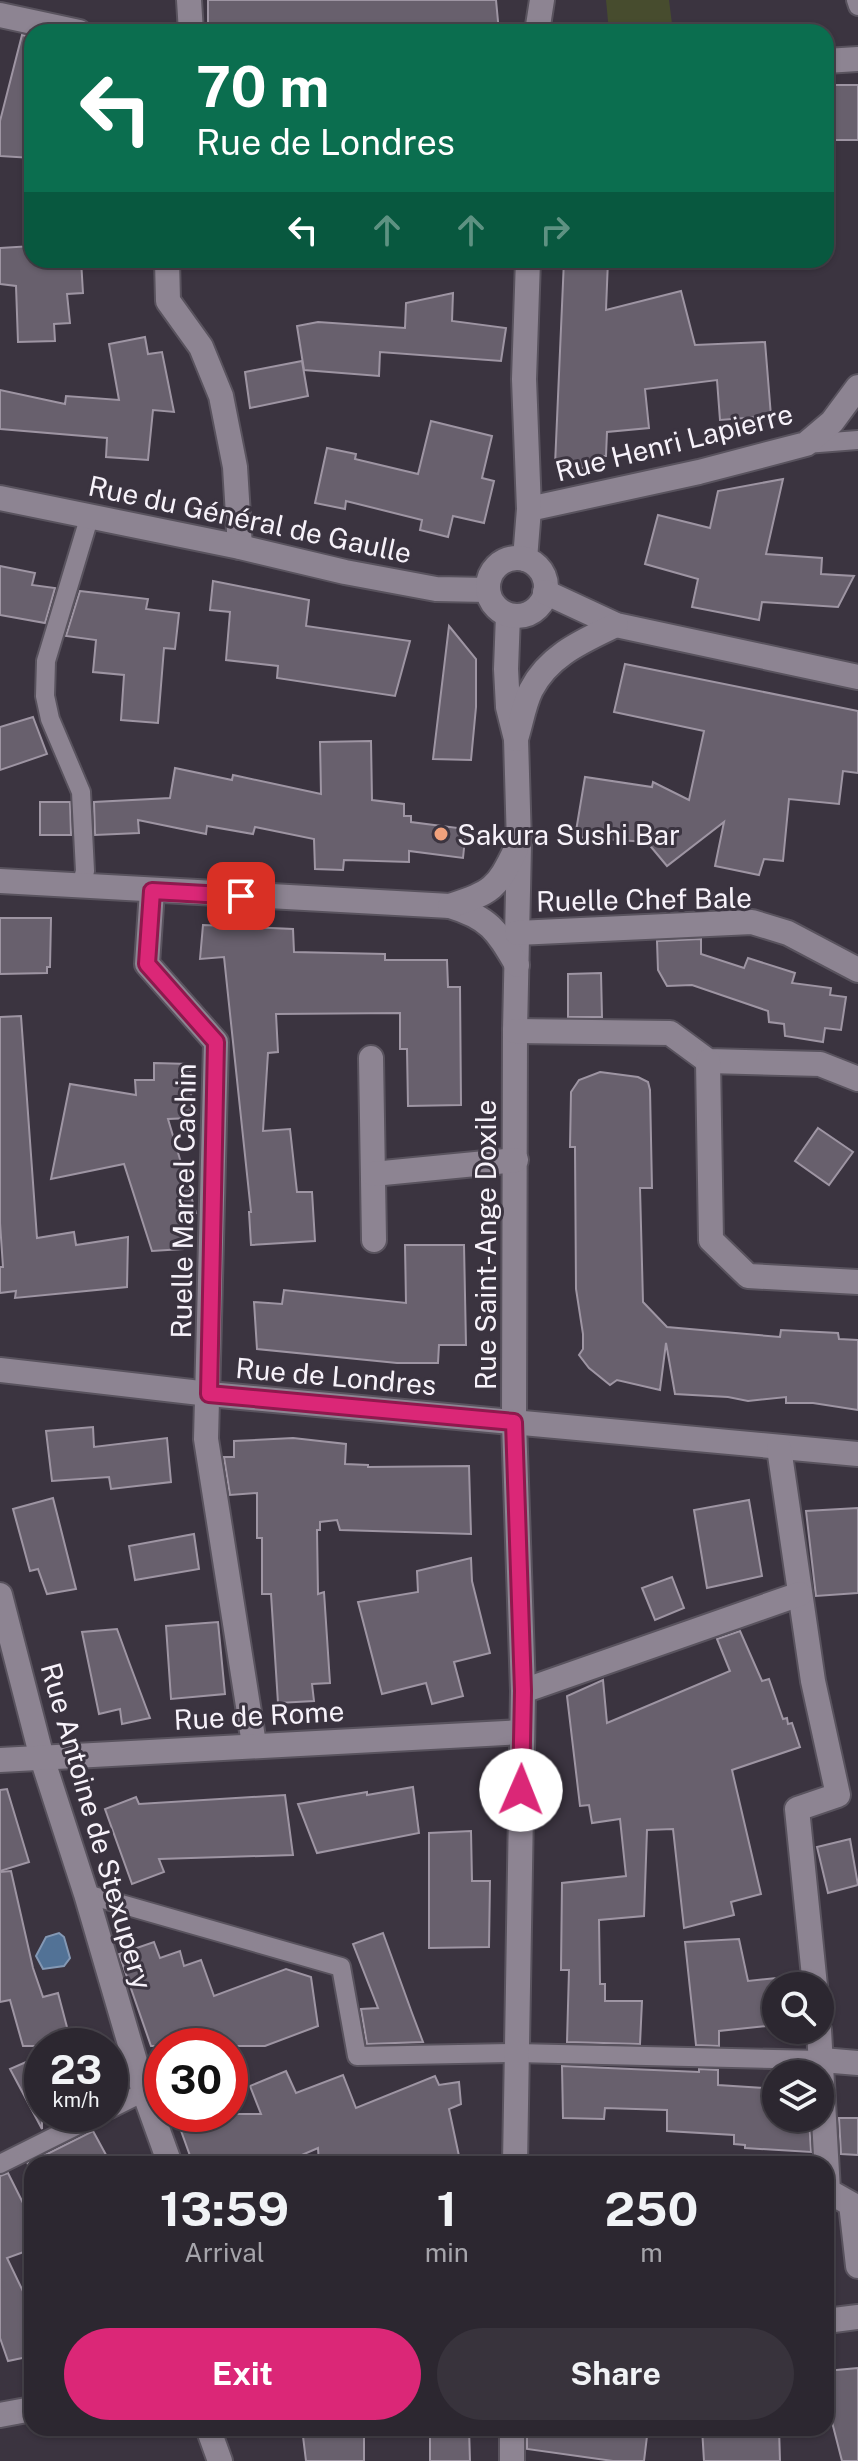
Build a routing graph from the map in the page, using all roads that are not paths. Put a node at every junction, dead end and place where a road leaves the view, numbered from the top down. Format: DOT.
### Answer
graph roads {
  1 [pos="189,0"];
  2 [pos="542,0"];
  3 [pos="856,0"];
  4 [pos="858,6"];
  5 [pos="0,15"];
  6 [pos="42,24"];
  7 [pos="190,24"];
  8 [pos="538,24"];
  9 [pos="858,59"];
  10 [pos="834,60"];
  11 [pos="167,268"];
  12 [pos="528,268"];
  13 [pos="858,387"];
  14 [pos="858,440"];
  15 [pos="806,444"];
  16 [pos="0,498"];
  17 [pos="529,509"];
  18 [pos="90,515"];
  19 [pos="240,547"];
  20 [pos="525,559"];
  21 [pos="488,590"];
  22 [pos="545,592"];
  23 [pos="508,615"];
  24 [pos="616,625"];
  25 [pos="858,677"];
  26 [pos="516,739"];
  27 [pos="519,844"];
  28 [pos="0,881"];
  29 [pos="81,886"];
  30 [pos="152,891"];
  31 [pos="450,906"];
  32 [pos="517,933"];
  33 [pos="517,965"];
  34 [pos="858,970"];
  35 [pos="515,1031"];
  36 [pos="371,1058"];
  37 [pos="708,1061"];
  38 [pos="858,1079"];
  39 [pos="516,1160"];
  40 [pos="373,1174"];
  41 [pos="374,1240"];
  42 [pos="858,1282"];
  43 [pos="0,1370"];
  44 [pos="209,1394"];
  45 [pos="514,1422"];
  46 [pos="779,1448"];
  47 [pos="858,1454"];
  48 [pos="800,1594"];
  49 [pos="0,1595"];
  50 [pos="523,1691"];
  51 [pos="522,1732"];
  52 [pos="254,1744"];
  53 [pos="42,1758"];
  54 [pos="0,1760"];
  55 [pos="848,1795"];
  56 [pos="86,1894"];
  57 [pos="814,1972"];
  58 [pos="820,2044"];
  59 [pos="516,2053"];
  60 [pos="822,2060"];
  61 [pos="834,2061"];
  62 [pos="858,2063"];
  63 [pos="144,2092"];
  64 [pos="128,2100"];
  65 [pos="64,2132"];
  66 [pos="158,2132"];
  67 [pos="825,2132"];
  68 [pos="167,2156"];
  69 [pos="515,2156"];
  70 [pos="826,2156"];
  71 [pos="0,2164"];
  72 [pos="834,2194"];
  73 [pos="858,2266"];
  74 [pos="858,2317"];
  75 [pos="834,2320"];
  76 [pos="24,2410"];
  77 [pos="0,2415"];
  78 [pos="211,2436"];
  79 [pos="512,2436"];
  80 [pos="220,2461"];
  81 [pos="512,2461"];
  1 -- 7 [label="street"];
  2 -- 8 [label="street"];
  3 -- 4 [label="lane"];
  5 -- 6 [label="street"];
  9 -- 10 [label="street"];
  11 -- 19 [label="street"];
  12 -- 17 [label="street"];
  13 -- 15 [label="street, Rue Henri Lapierre"];
  14 -- 15 [label="lane"];
  15 -- 17 [label="street, Rue Henri Lapierre"];
  16 -- 18 [label="street, Rue du Général de Gaulle"];
  17 -- 20 [label="street"];
  18 -- 19 [label="street, Rue du Général de Gaulle"];
  18 -- 29 [label="lane"];
  19 -- 21 [label="street, Rue du Général de Gaulle"];
  20 -- 21 [label="street"];
  20 -- 22 [label="street"];
  21 -- 23 [label="street"];
  22 -- 23 [label="street"];
  22 -- 24 [label="street"];
  23 -- 26 [label="street, Rue Saint-Ange Doxile"];
  24 -- 25 [label="street"];
  24 -- 26 [label="street"];
  26 -- 27 [label="street, Rue Saint-Ange Doxile"];
  27 -- 31 [label="street"];
  27 -- 32 [label="street, Rue Saint-Ange Doxile"];
  28 -- 29 [label="street"];
  29 -- 30 [label="street"];
  30 -- 31 [label="street"];
  30 -- 44 [label="street, Ruelle Marcel Cachin"];
  31 -- 33 [label="street"];
  32 -- 33 [label="street, Rue Saint-Ange Doxile"];
  32 -- 34 [label="street, Ruelle Chef Bale"];
  33 -- 35 [label="street, Rue Saint-Ange Doxile"];
  35 -- 37 [label="street"];
  35 -- 39 [label="street, Rue Saint-Ange Doxile"];
  36 -- 40 [label="street"];
  37 -- 38 [label="street"];
  37 -- 42 [label="street"];
  39 -- 40 [label="street"];
  39 -- 45 [label="street, Rue Saint-Ange Doxile"];
  40 -- 41 [label="street"];
  43 -- 44 [label="street, Rue de Londres"];
  44 -- 45 [label="street, Rue de Londres"];
  44 -- 52 [label="street, Ruelle Marcel Cachin"];
  45 -- 46 [label="street, Rue de Londres"];
  45 -- 50 [label="street, Rue Saint-Ange Doxile"];
  46 -- 47 [label="street, Rue de Londres"];
  46 -- 48 [label="street"];
  48 -- 50 [label="street"];
  48 -- 55 [label="street"];
  49 -- 53 [label="street, Rue Antoine de Stexupery"];
  50 -- 51 [label="street, Rue Saint-Ange Doxile"];
  51 -- 52 [label="street, Rue de Rome"];
  51 -- 59 [label="street, Rue Saint-Ange Doxile"];
  52 -- 53 [label="street, Rue de Rome"];
  53 -- 54 [label="street, Rue de Rome"];
  53 -- 56 [label="street, Rue Antoine de Stexupery"];
  55 -- 57 [label="street"];
  56 -- 59 [label="lane"];
  56 -- 63 [label="street, Rue Antoine de Stexupery"];
  58 -- 60 [label="street"];
  59 -- 60 [label="lane"];
  59 -- 69 [label="street, Rue Saint-Ange Doxile"];
  61 -- 62 [label="street"];
  63 -- 64 [label="lane"];
  65 -- 71 [label="lane"];
  66 -- 68 [label="street, Rue Antoine de Stexupery"];
  67 -- 70 [label="street"];
  72 -- 73 [label="street"];
  74 -- 75 [label="street"];
  76 -- 77 [label="street"];
  78 -- 80 [label="street"];
  79 -- 81 [label="street"];
}
